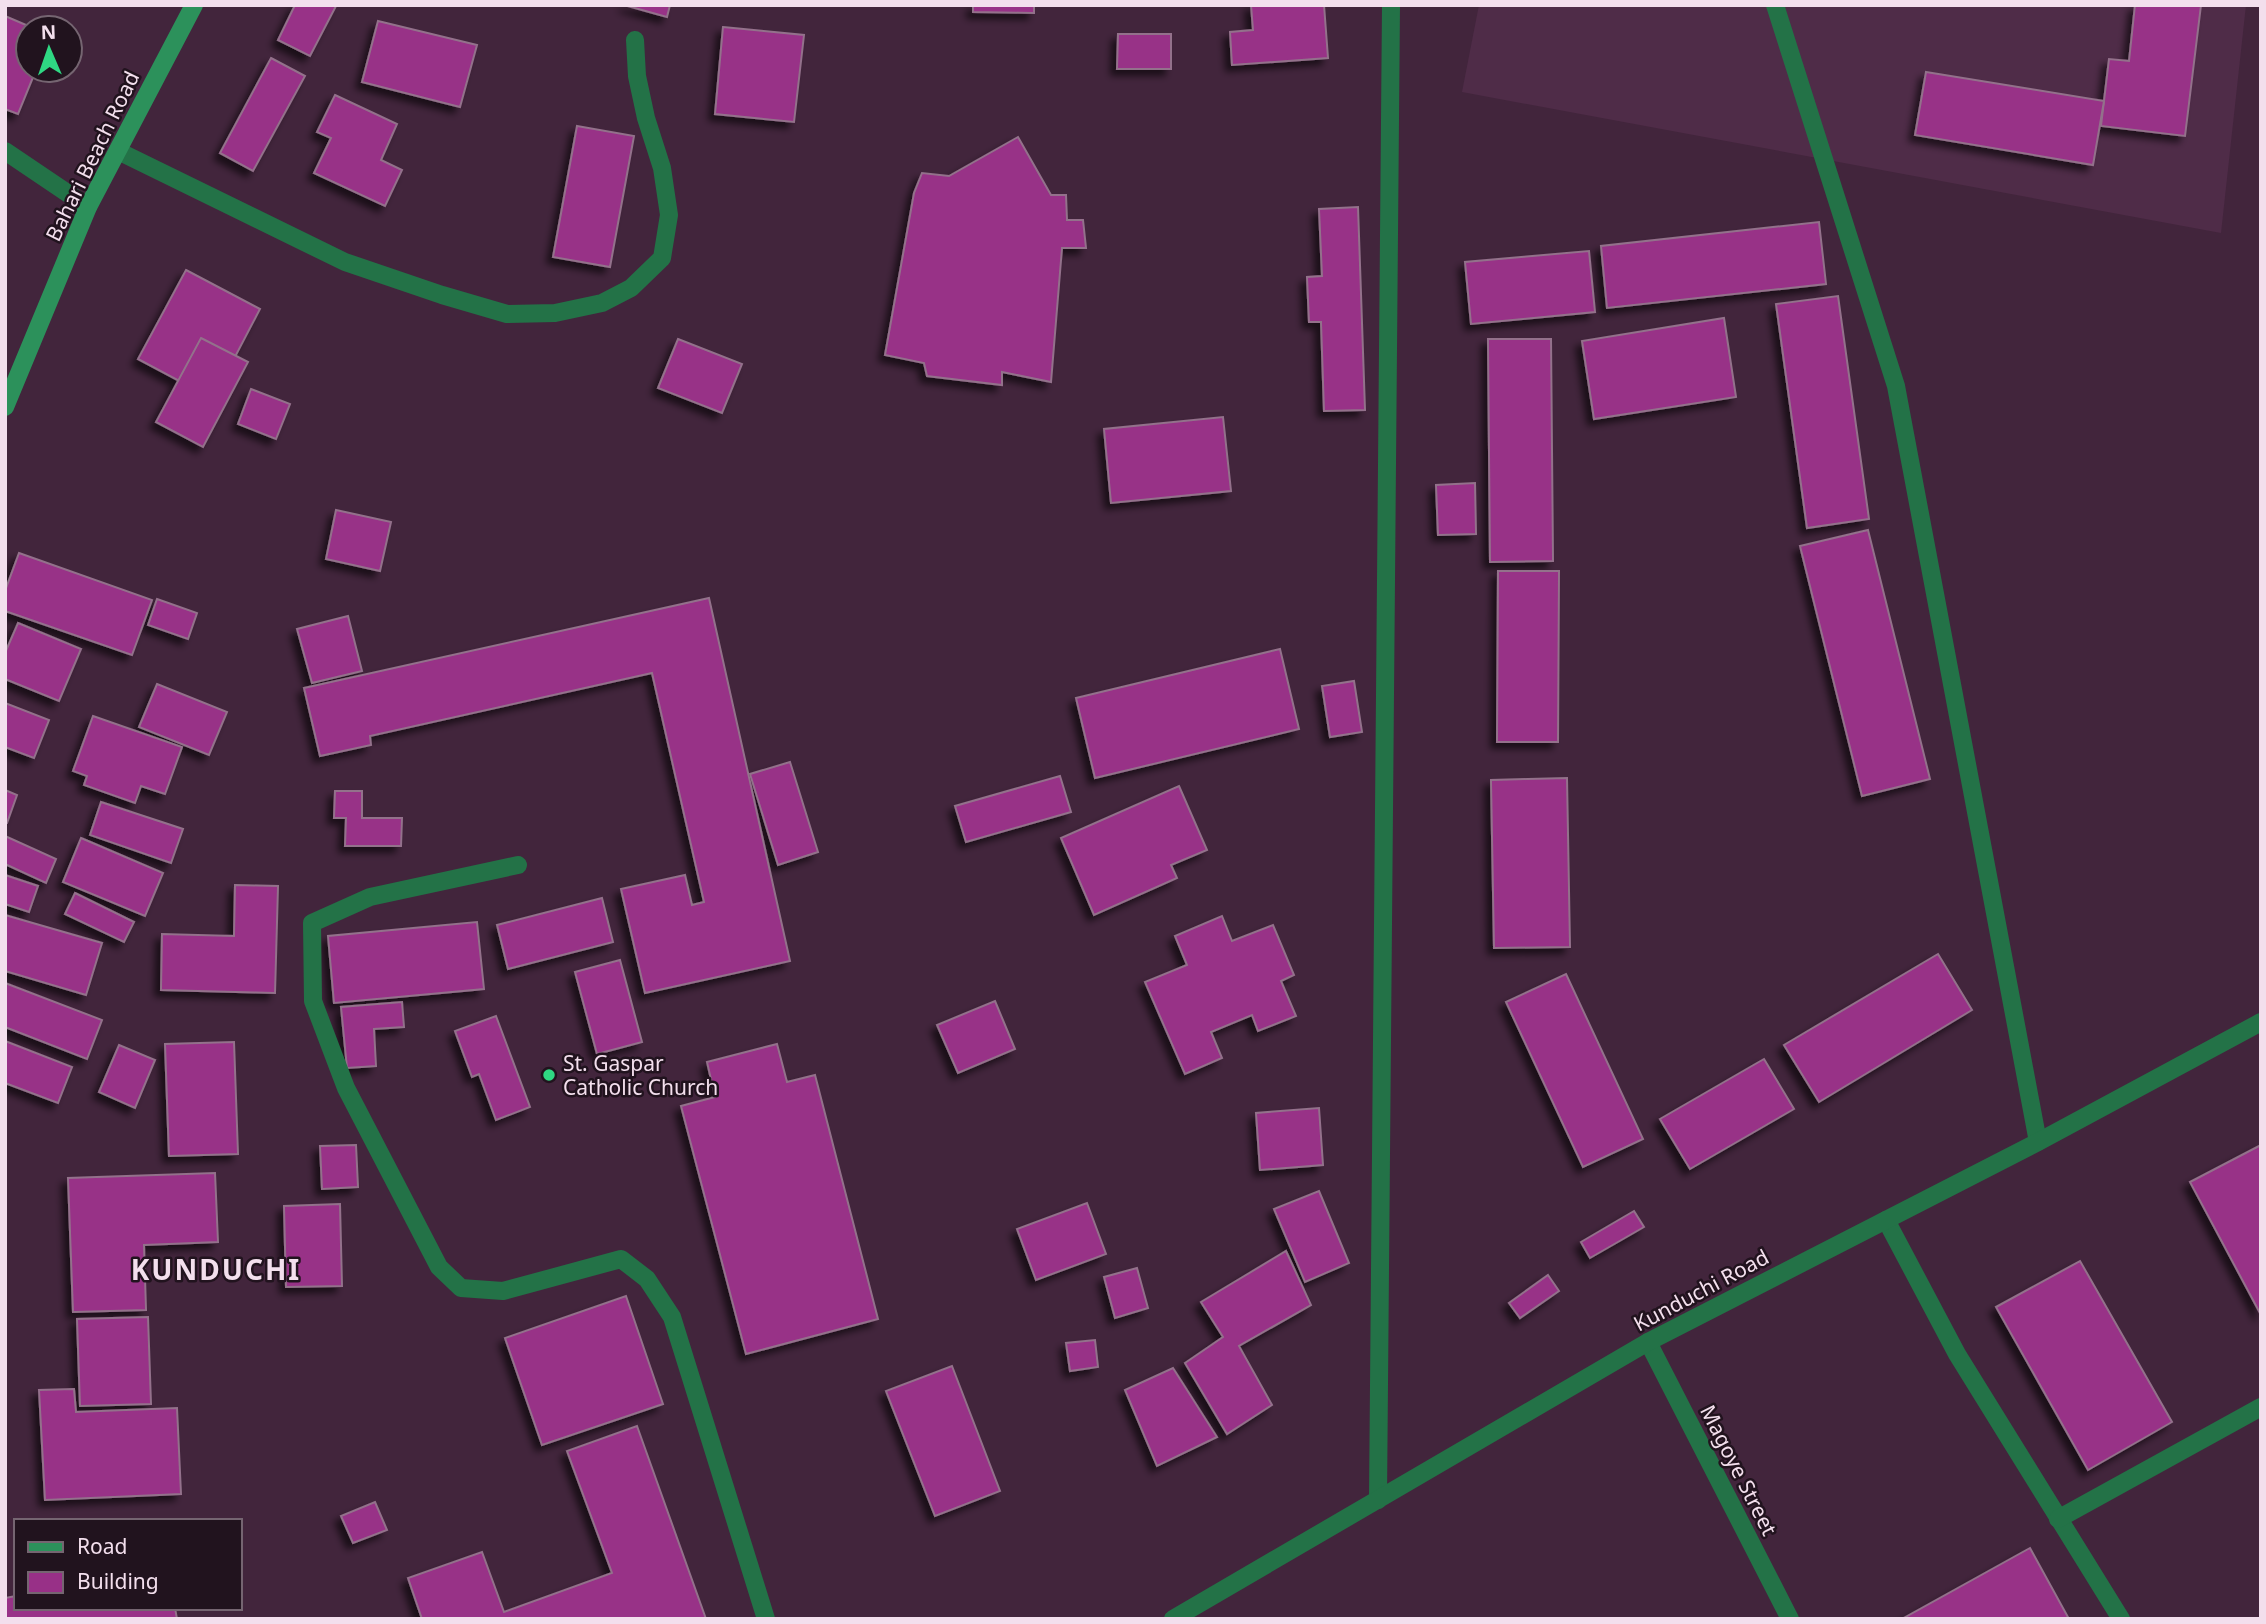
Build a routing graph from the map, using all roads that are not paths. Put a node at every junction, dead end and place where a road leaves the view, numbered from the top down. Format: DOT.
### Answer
graph roads {
  1 [pos="194,5"];
  2 [pos="1391,5"];
  3 [pos="1775,5"];
  4 [pos="635,40"];
  5 [pos="5,151"];
  6 [pos="118,151"];
  7 [pos="88,206"];
  8 [pos="5,407"];
  9 [pos="518,865"];
  10 [pos="2261,1022"];
  11 [pos="2038,1142"];
  12 [pos="1886,1220"];
  13 [pos="1648,1342"];
  14 [pos="2261,1407"];
  15 [pos="1378,1500"];
  16 [pos="2058,1519"];
  17 [pos="766,1619"];
  18 [pos="1173,1619"];
  19 [pos="1790,1619"];
  20 [pos="2122,1619"];
  1 -- 6 [label="street, Bahari Beach Road"];
  2 -- 15 [label="street"];
  3 -- 11 [label="street"];
  4 -- 6 [label="street"];
  5 -- 7 [label="street"];
  6 -- 7 [label="street, Bahari Beach Road"];
  7 -- 8 [label="street, Bahari Beach Road"];
  9 -- 17 [label="street"];
  10 -- 11 [label="street, Kunduchi Road"];
  11 -- 12 [label="street, Kunduchi Road"];
  12 -- 13 [label="street, Kunduchi Road"];
  12 -- 16 [label="street"];
  13 -- 15 [label="street, Kunduchi Road"];
  13 -- 19 [label="street, Magoye Street"];
  14 -- 16 [label="street"];
  15 -- 18 [label="street, Kunduchi Road"];
  16 -- 20 [label="street"];
}
